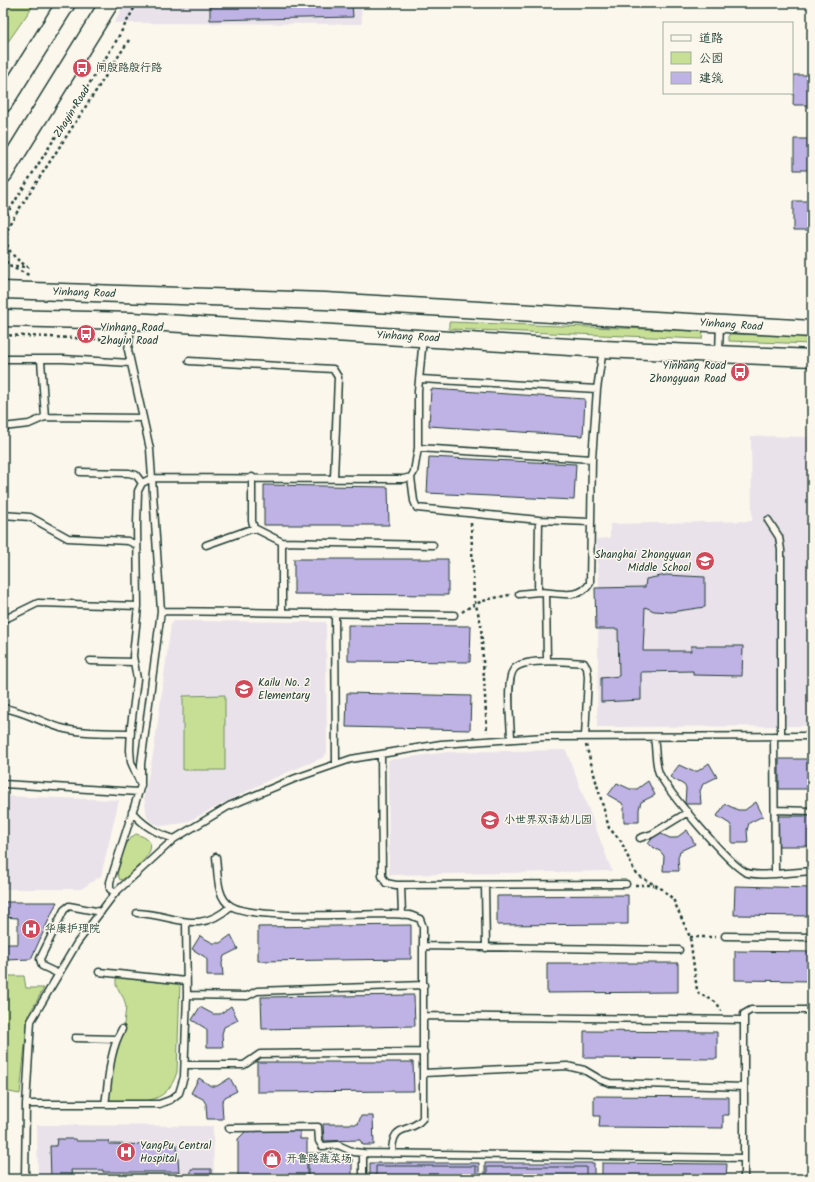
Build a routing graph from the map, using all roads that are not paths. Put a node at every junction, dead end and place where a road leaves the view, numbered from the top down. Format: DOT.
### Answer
graph roads {
  1 [pos="66,3"];
  2 [pos="109,3"];
  3 [pos="3,103"];
  4 [pos="3,174"];
  5 [pos="3,290"];
  6 [pos="3,318"];
  7 [pos="132,322"];
  8 [pos="720,324"];
  9 [pos="812,329"];
  10 [pos="422,338"];
  11 [pos="603,349"];
  12 [pos="719,354"];
  13 [pos="812,358"];
  14 [pos="3,359"];
  15 [pos="41,360"];
  16 [pos="188,362"];
  17 [pos="130,363"];
  18 [pos="420,379"];
  19 [pos="597,389"];
  20 [pos="45,417"];
  21 [pos="143,418"];
  22 [pos="3,427"];
  23 [pos="418,448"];
  24 [pos="592,459"];
  25 [pos="80,472"];
  26 [pos="252,477"];
  27 [pos="410,477"];
  28 [pos="152,478"];
  29 [pos="334,478"];
  30 [pos="142,483"];
  31 [pos="3,515"];
  32 [pos="539,520"];
  33 [pos="768,520"];
  34 [pos="590,522"];
  35 [pos="254,528"];
  36 [pos="282,542"];
  37 [pos="137,545"];
  38 [pos="206,545"];
  39 [pos="433,545"];
  40 [pos="538,592"];
  41 [pos="546,593"];
  42 [pos="519,594"];
  43 [pos="138,606"];
  44 [pos="161,611"];
  45 [pos="282,612"];
  46 [pos="335,613"];
  47 [pos="454,615"];
  48 [pos="3,620"];
  49 [pos="90,661"];
  50 [pos="547,661"];
  51 [pos="134,662"];
  52 [pos="3,708"];
  53 [pos="131,732"];
  54 [pos="654,736"];
  55 [pos="778,736"];
  56 [pos="812,736"];
  57 [pos="585,737"];
  58 [pos="511,739"];
  59 [pos="381,754"];
  60 [pos="336,764"];
  61 [pos="3,784"];
  62 [pos="141,785"];
  63 [pos="138,792"];
  64 [pos="775,810"];
  65 [pos="812,811"];
  66 [pos="132,812"];
  67 [pos="688,812"];
  68 [pos="640,838"];
  69 [pos="174,839"];
  70 [pos="216,858"];
  71 [pos="812,871"];
  72 [pos="775,874"];
  73 [pos="626,884"];
  74 [pos="401,885"];
  75 [pos="486,885"];
  76 [pos="115,893"];
  77 [pos="231,906"];
  78 [pos="101,912"];
  79 [pos="137,913"];
  80 [pos="402,915"];
  81 [pos="186,923"];
  82 [pos="725,936"];
  83 [pos="812,937"];
  84 [pos="423,946"];
  85 [pos="486,948"];
  86 [pos="680,950"];
  87 [pos="99,972"];
  88 [pos="58,974"];
  89 [pos="186,982"];
  90 [pos="424,985"];
  91 [pos="187,995"];
  92 [pos="812,1010"];
  93 [pos="424,1016"];
  94 [pos="744,1020"];
  95 [pos="122,1029"];
  96 [pos="75,1038"];
  97 [pos="116,1039"];
  98 [pos="424,1052"];
  99 [pos="185,1065"];
  100 [pos="424,1073"];
  101 [pos="744,1087"];
  102 [pos="26,1104"];
  103 [pos="105,1104"];
  104 [pos="229,1128"];
  105 [pos="363,1153"];
  106 [pos="392,1154"];
  107 [pos="744,1158"];
  108 [pos="25,1179"];
  109 [pos="363,1179"];
  110 [pos="744,1179"];
  1 -- 3 [label="main road"];
  2 -- 4 [label="main road"];
  5 -- 8 [label="main road, Yinhang Road"];
  6 -- 7 [label="main road, Yinhang Road"];
  7 -- 10 [label="main road, Yinhang Road"];
  7 -- 17 [label="lane"];
  8 -- 9 [label="main road, Yinhang Road"];
  8 -- 12 [label="lane"];
  10 -- 11 [label="main road, Yinhang Road"];
  10 -- 18 [label="lane"];
  11 -- 12 [label="main road, Yinhang Road"];
  11 -- 19 [label="lane"];
  12 -- 13 [label="main road, Yinhang Road"];
  14 -- 15 [label="lane"];
  15 -- 17 [label="lane"];
  15 -- 20 [label="lane"];
  16 -- 29 [label="lane"];
  17 -- 21 [label="lane"];
  18 -- 19 [label="lane"];
  18 -- 23 [label="lane"];
  19 -- 24 [label="lane"];
  20 -- 21 [label="lane"];
  20 -- 22 [label="lane"];
  21 -- 28 [label="lane"];
  23 -- 24 [label="lane"];
  23 -- 27 [label="lane"];
  24 -- 34 [label="lane"];
  25 -- 30 [label="lane"];
  26 -- 28 [label="lane"];
  26 -- 29 [label="lane"];
  26 -- 35 [label="lane"];
  27 -- 29 [label="lane"];
  27 -- 32 [label="lane"];
  28 -- 30 [label="lane"];
  28 -- 44 [label="lane"];
  30 -- 37 [label="lane"];
  31 -- 37 [label="lane"];
  32 -- 34 [label="lane"];
  32 -- 40 [label="lane"];
  33 -- 55 [label="lane"];
  34 -- 41 [label="lane"];
  35 -- 36 [label="lane"];
  35 -- 38 [label="lane"];
  36 -- 39 [label="lane"];
  36 -- 45 [label="lane"];
  37 -- 43 [label="lane"];
  40 -- 41 [label="lane"];
  40 -- 42 [label="lane"];
  41 -- 50 [label="lane"];
  43 -- 48 [label="lane"];
  43 -- 51 [label="lane"];
  44 -- 45 [label="lane"];
  44 -- 62 [label="lane"];
  45 -- 46 [label="lane"];
  46 -- 47 [label="lane"];
  46 -- 60 [label="lane"];
  49 -- 51 [label="lane"];
  50 -- 57 [label="lane"];
  50 -- 58 [label="lane"];
  51 -- 53 [label="lane"];
  52 -- 53 [label="lane"];
  53 -- 62 [label="lane"];
  54 -- 55 [label="lane"];
  54 -- 57 [label="lane"];
  54 -- 67 [label="lane"];
  55 -- 56 [label="lane"];
  55 -- 64 [label="lane"];
  57 -- 58 [label="lane"];
  58 -- 59 [label="lane"];
  59 -- 60 [label="lane"];
  59 -- 74 [label="lane"];
  60 -- 69 [label="lane"];
  61 -- 63 [label="lane"];
  62 -- 63 [label="lane"];
  63 -- 66 [label="lane"];
  64 -- 65 [label="lane"];
  64 -- 72 [label="lane"];
  66 -- 69 [label="lane"];
  66 -- 76 [label="lane"];
  67 -- 68 [label="lane"];
  67 -- 72 [label="lane"];
  69 -- 76 [label="lane"];
  70 -- 77 [label="lane"];
  71 -- 72 [label="lane"];
  73 -- 75 [label="lane"];
  74 -- 75 [label="lane"];
  74 -- 80 [label="lane"];
  75 -- 85 [label="lane"];
  76 -- 78 [label="lane"];
  77 -- 80 [label="lane"];
  77 -- 81 [label="lane"];
  78 -- 88 [label="lane"];
  78 -- 88 [label="lane"];
  79 -- 81 [label="lane"];
  80 -- 84 [label="lane"];
  81 -- 89 [label="lane"];
  82 -- 83 [label="lane"];
  84 -- 85 [label="lane"];
  84 -- 90 [label="lane"];
  85 -- 86 [label="lane"];
  87 -- 89 [label="lane"];
  88 -- 102 [label="lane"];
  89 -- 91 [label="lane"];
  90 -- 91 [label="lane"];
  90 -- 93 [label="lane"];
  91 -- 99 [label="lane"];
  92 -- 94 [label="lane"];
  93 -- 94 [label="lane"];
  93 -- 98 [label="lane"];
  94 -- 101 [label="lane"];
  95 -- 97 [label="lane"];
  96 -- 97 [label="lane"];
  97 -- 103 [label="lane"];
  98 -- 99 [label="lane"];
  98 -- 100 [label="lane"];
  99 -- 103 [label="lane"];
  100 -- 101 [label="lane"];
  100 -- 106 [label="lane"];
  101 -- 107 [label="lane"];
  102 -- 103 [label="lane"];
  102 -- 108 [label="lane"];
  104 -- 105 [label="lane"];
  105 -- 106 [label="lane"];
  105 -- 109 [label="lane"];
  106 -- 107 [label="lane"];
  107 -- 110 [label="lane"];
}
